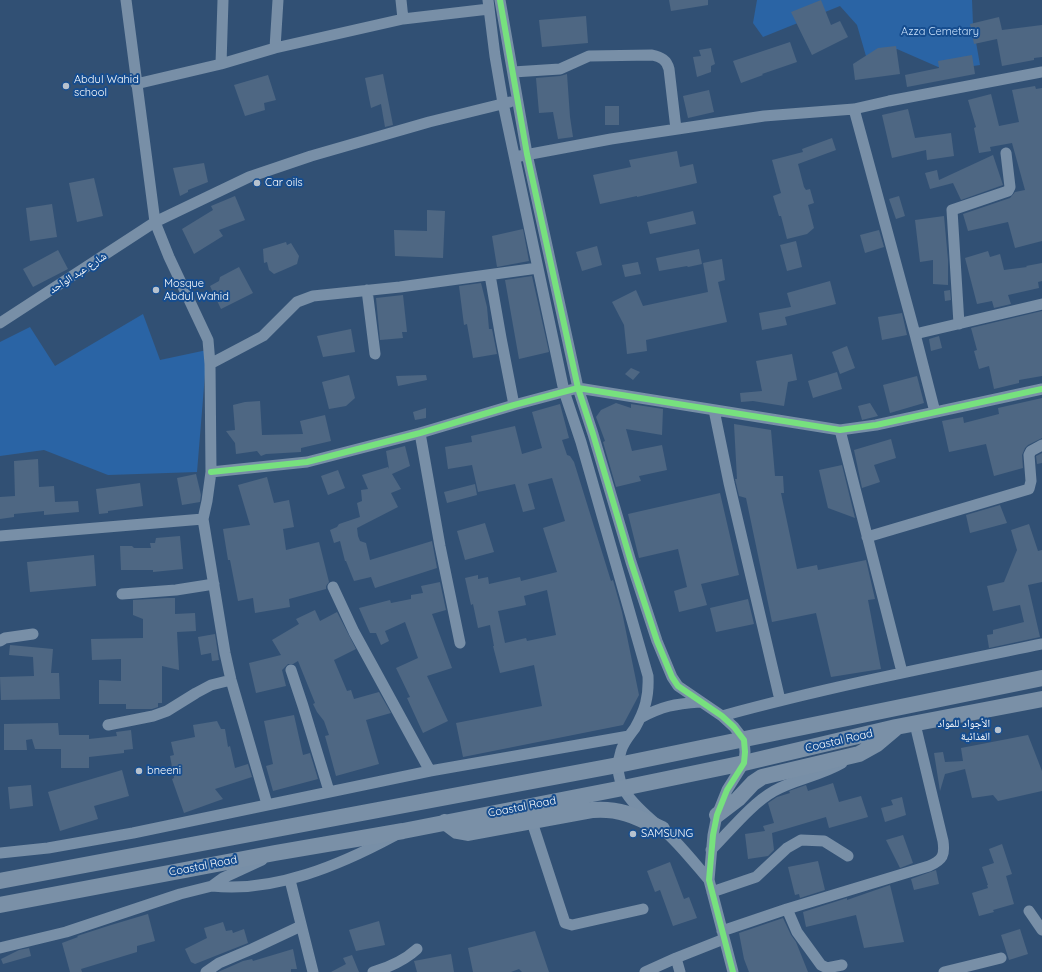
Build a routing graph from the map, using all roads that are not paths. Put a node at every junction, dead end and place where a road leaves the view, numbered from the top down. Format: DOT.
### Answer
graph roads {
  1 [pos="126,0"];
  2 [pos="223,0"];
  3 [pos="278,0"];
  4 [pos="401,0"];
  5 [pos="500,0"];
  6 [pos="489,5"];
  7 [pos="403,19"];
  8 [pos="275,48"];
  9 [pos="222,64"];
  10 [pos="513,72"];
  11 [pos="1042,72"];
  12 [pos="136,84"];
  13 [pos="518,101"];
  14 [pos="503,103"];
  15 [pos="854,109"];
  16 [pos="676,129"];
  17 [pos="1006,153"];
  18 [pos="527,154"];
  19 [pos="513,158"];
  20 [pos="155,222"];
  21 [pos="538,268"];
  22 [pos="490,275"];
  23 [pos="367,290"];
  24 [pos="1042,304"];
  25 [pos="0,323"];
  26 [pos="959,324"];
  27 [pos="915,334"];
  28 [pos="375,354"];
  29 [pos="210,364"];
  30 [pos="578,388"];
  31 [pos="1042,389"];
  32 [pos="564,391"];
  33 [pos="514,405"];
  34 [pos="714,410"];
  35 [pos="935,412"];
  36 [pos="840,430"];
  37 [pos="420,433"];
  38 [pos="1042,445"];
  39 [pos="211,472"];
  40 [pos="203,519"];
  41 [pos="0,536"];
  42 [pos="867,537"];
  43 [pos="214,584"];
  44 [pos="333,587"];
  45 [pos="122,594"];
  46 [pos="33,634"];
  47 [pos="0,641"];
  48 [pos="460,643"];
  49 [pos="1042,644"];
  50 [pos="291,670"];
  51 [pos="902,672"];
  52 [pos="1042,678"];
  53 [pos="231,680"];
  54 [pos="1042,699"];
  55 [pos="780,700"];
  56 [pos="700,702"];
  57 [pos="722,716"];
  58 [pos="640,718"];
  59 [pos="915,724"];
  60 [pos="108,725"];
  61 [pos="896,727"];
  62 [pos="629,736"];
  63 [pos="744,740"];
  64 [pos="852,756"];
  65 [pos="744,763"];
  66 [pos="618,765"];
  67 [pos="430,771"];
  68 [pos="623,788"];
  69 [pos="329,791"];
  70 [pos="267,804"];
  71 [pos="717,815"];
  72 [pos="445,822"];
  73 [pos="532,822"];
  74 [pos="662,829"];
  75 [pos="403,831"];
  76 [pos="711,850"];
  77 [pos="276,852"];
  78 [pos="0,853"];
  79 [pos="848,856"];
  80 [pos="0,880"];
  81 [pos="290,880"];
  82 [pos="709,880"];
  83 [pos="212,886"];
  84 [pos="712,892"];
  85 [pos="0,905"];
  86 [pos="643,908"];
  87 [pos="786,909"];
  88 [pos="1029,911"];
  89 [pos="302,926"];
  90 [pos="1042,930"];
  91 [pos="723,935"];
  92 [pos="0,948"];
  93 [pos="417,948"];
  94 [pos="676,958"];
  95 [pos="1002,958"];
  96 [pos="842,965"];
  97 [pos="206,972"];
  98 [pos="313,972"];
  99 [pos="373,972"];
  100 [pos="645,972"];
  101 [pos="680,972"];
  102 [pos="733,972"];
  103 [pos="944,972"];
  1 -- 12 [label="street"];
  2 -- 9 [label="street"];
  3 -- 8 [label="street"];
  4 -- 7 [label="street"];
  5 -- 10 [label="street"];
  6 -- 7 [label="street"];
  6 -- 14 [label="street"];
  7 -- 8 [label="street"];
  8 -- 9 [label="street"];
  9 -- 12 [label="street"];
  10 -- 13 [label="street"];
  10 -- 16 [label="street"];
  11 -- 15 [label="street"];
  12 -- 20 [label="street"];
  13 -- 14 [label="street, شارع عبد الواحد"];
  13 -- 18 [label="street"];
  14 -- 19 [label="street"];
  14 -- 20 [label="street, شارع عبد الواحد"];
  15 -- 16 [label="street"];
  15 -- 27 [label="street"];
  16 -- 18 [label="street"];
  17 -- 26 [label="street"];
  18 -- 19 [label="street"];
  18 -- 30 [label="street"];
  19 -- 21 [label="street"];
  20 -- 25 [label="street, شارع عبد الواحد"];
  20 -- 29 [label="street"];
  21 -- 22 [label="street"];
  21 -- 32 [label="street"];
  22 -- 23 [label="street"];
  22 -- 33 [label="street"];
  23 -- 28 [label="street"];
  23 -- 29 [label="street"];
  24 -- 26 [label="street"];
  26 -- 27 [label="street"];
  27 -- 35 [label="street"];
  29 -- 39 [label="street"];
  30 -- 32 [label="street"];
  30 -- 34 [label="street"];
  30 -- 56 [label="street"];
  31 -- 35 [label="street"];
  32 -- 33 [label="street"];
  32 -- 58 [label="street"];
  33 -- 37 [label="street"];
  34 -- 36 [label="street"];
  34 -- 55 [label="street"];
  35 -- 36 [label="street"];
  36 -- 42 [label="street"];
  37 -- 39 [label="street"];
  37 -- 48 [label="street"];
  38 -- 42 [label="street"];
  39 -- 40 [label="street"];
  40 -- 41 [label="street"];
  40 -- 43 [label="street"];
  42 -- 51 [label="street"];
  43 -- 45 [label="street"];
  43 -- 53 [label="street"];
  44 -- 67 [label="street"];
  46 -- 47 [label="street"];
  49 -- 51 [label="street"];
  50 -- 69 [label="street"];
  51 -- 55 [label="street"];
  52 -- 63 [label="highway, Coastal Road"];
  53 -- 60 [label="street"];
  53 -- 70 [label="street"];
  54 -- 59 [label="highway, Coastal Road"];
  55 -- 57 [label="street"];
  56 -- 57 [label="street"];
  56 -- 58 [label="street"];
  57 -- 63 [label="street"];
  58 -- 62 [label="street"];
  59 -- 61 [label="highway, Coastal Road"];
  59 -- 87 [label="street"];
  61 -- 64 [label="highway"];
  61 -- 65 [label="highway, Coastal Road"];
  62 -- 66 [label="street"];
  62 -- 67 [label="street"];
  63 -- 65 [label="street"];
  63 -- 66 [label="highway, Coastal Road"];
  64 -- 71 [label="highway"];
  64 -- 76 [label="street"];
  65 -- 68 [label="highway, Coastal Road"];
  65 -- 71 [label="street"];
  66 -- 68 [label="street"];
  66 -- 80 [label="highway, Coastal Road"];
  67 -- 69 [label="street"];
  68 -- 72 [label="highway, Coastal Road"];
  68 -- 74 [label="street"];
  69 -- 70 [label="street"];
  70 -- 78 [label="street"];
  71 -- 76 [label="street"];
  72 -- 73 [label="highway"];
  72 -- 75 [label="highway, Coastal Road"];
  73 -- 74 [label="highway"];
  73 -- 86 [label="street"];
  74 -- 82 [label="street"];
  75 -- 77 [label="highway, Coastal Road"];
  75 -- 81 [label="street"];
  76 -- 82 [label="street"];
  77 -- 83 [label="street"];
  77 -- 85 [label="highway, Coastal Road"];
  79 -- 84 [label="street"];
  81 -- 83 [label="street"];
  81 -- 89 [label="street"];
  82 -- 84 [label="street"];
  83 -- 92 [label="street"];
  84 -- 91 [label="street"];
  87 -- 91 [label="street"];
  87 -- 96 [label="street"];
  88 -- 90 [label="street"];
  89 -- 97 [label="street"];
  89 -- 98 [label="street"];
  91 -- 94 [label="street"];
  91 -- 102 [label="street"];
  93 -- 99 [label="street"];
  94 -- 100 [label="street"];
  94 -- 101 [label="street"];
  95 -- 103 [label="street"];
}
